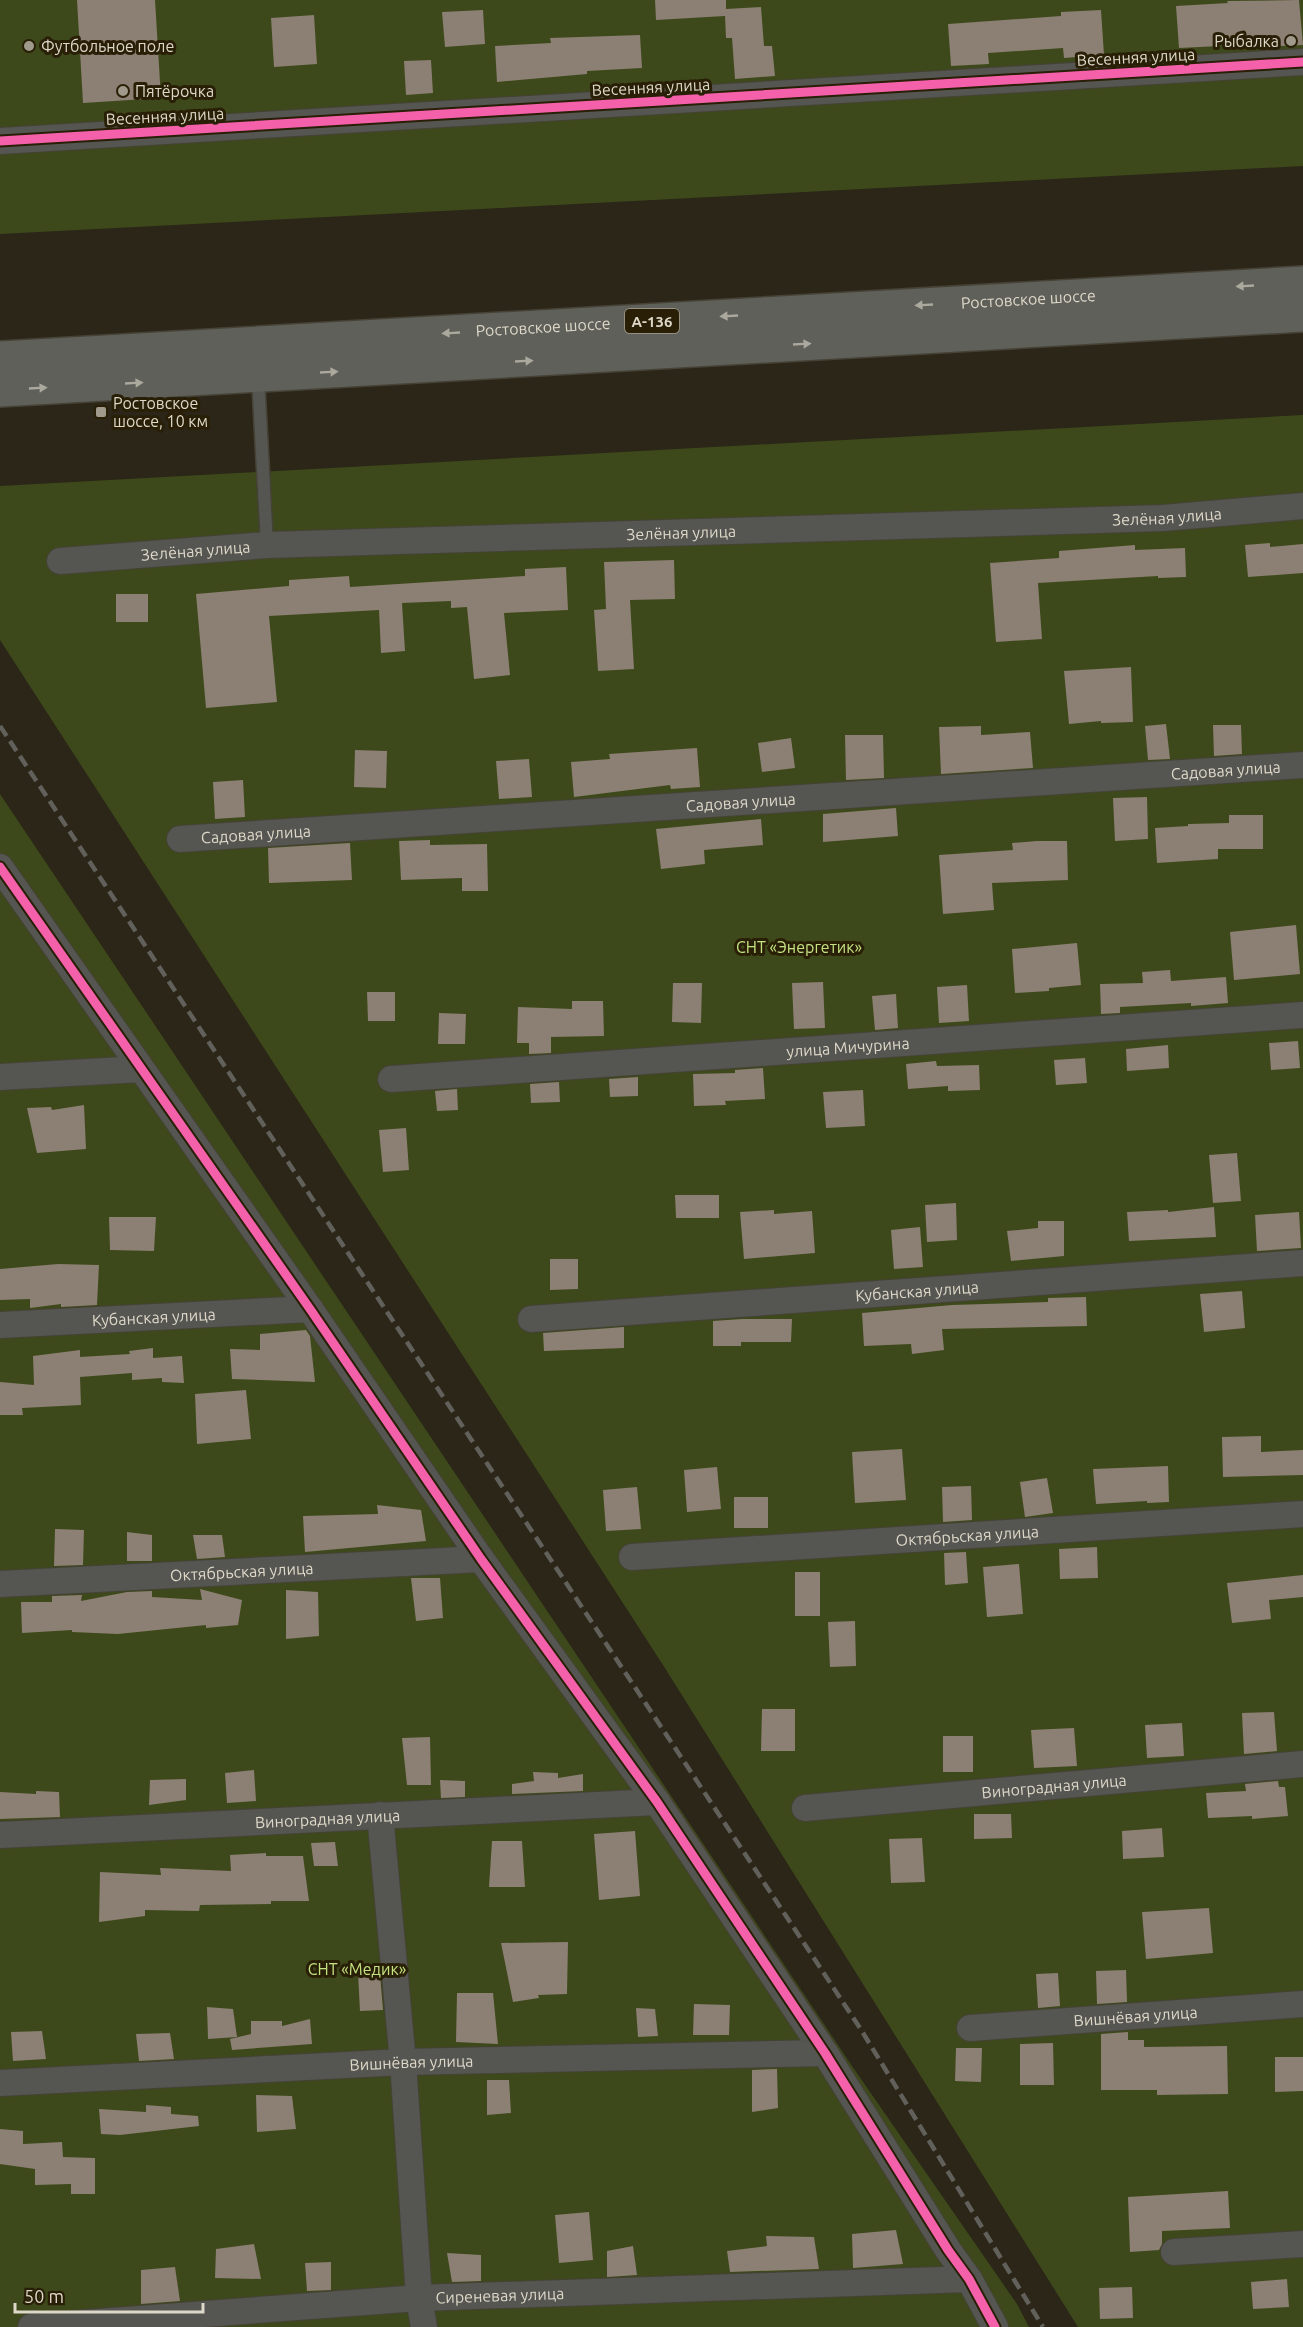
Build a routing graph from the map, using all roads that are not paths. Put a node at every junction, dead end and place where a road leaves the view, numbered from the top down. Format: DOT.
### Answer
graph roads {
  1 [pos="1303,62"];
  2 [pos="0,141"];
  3 [pos="1303,283"];
  4 [pos="1303,315"];
  5 [pos="0,358"];
  6 [pos="258,376"];
  7 [pos="0,390"];
  8 [pos="1303,506"];
  9 [pos="267,544"];
  10 [pos="60,561"];
  11 [pos="1303,765"];
  12 [pos="180,839"];
  13 [pos="0,867"];
  14 [pos="1303,1015"];
  15 [pos="141,1069"];
  16 [pos="0,1077"];
  17 [pos="391,1079"];
  18 [pos="1303,1263"];
  19 [pos="310,1309"];
  20 [pos="531,1319"];
  21 [pos="0,1325"];
  22 [pos="1303,1514"];
  23 [pos="632,1557"];
  24 [pos="481,1559"];
  25 [pos="0,1584"];
  26 [pos="1303,1764"];
  27 [pos="657,1802"];
  28 [pos="805,1808"];
  29 [pos="380,1815"];
  30 [pos="0,1835"];
  31 [pos="1303,2004"];
  32 [pos="970,2028"];
  33 [pos="825,2053"];
  34 [pos="403,2062"];
  35 [pos="0,2083"];
  36 [pos="1303,2244"];
  37 [pos="1174,2252"];
  38 [pos="969,2279"];
  39 [pos="419,2298"];
  40 [pos="31,2327"];
  41 [pos="424,2327"];
  42 [pos="995,2327"];
  1 -- 2 [label="street, Весенняя улица"];
  3 -- 5 [label="highway, Ростовское шоссе / А-136, one-way"];
  6 -- 4 [label="highway, Ростовское шоссе / А-136, one-way"];
  7 -- 6 [label="highway, Ростовское шоссе / А-136, one-way"];
  6 -- 9 [label="lane"];
  8 -- 9 [label="street, Зелёная улица"];
  9 -- 10 [label="street, Зелёная улица"];
  11 -- 12 [label="street, Садовая улица"];
  13 -- 15 [label="street"];
  14 -- 17 [label="street, улица Мичурина"];
  15 -- 16 [label="street"];
  15 -- 19 [label="street"];
  18 -- 20 [label="street, Кубанская улица"];
  19 -- 21 [label="street, Кубанская улица"];
  19 -- 24 [label="street"];
  22 -- 23 [label="street, Октябрьская улица"];
  24 -- 25 [label="street, Октябрьская улица"];
  24 -- 27 [label="street"];
  26 -- 28 [label="street, Виноградная улица"];
  27 -- 29 [label="street, Виноградная улица"];
  27 -- 33 [label="street"];
  29 -- 30 [label="street, Виноградная улица"];
  29 -- 34 [label="street"];
  31 -- 32 [label="street, Вишнёвая улица"];
  33 -- 34 [label="street, Вишнёвая улица"];
  33 -- 38 [label="street"];
  34 -- 35 [label="street, Вишнёвая улица"];
  34 -- 39 [label="street"];
  36 -- 37 [label="street"];
  38 -- 39 [label="street, Сиреневая улица"];
  38 -- 42 [label="street"];
  39 -- 40 [label="street, Сиреневая улица"];
  39 -- 41 [label="street"];
}
